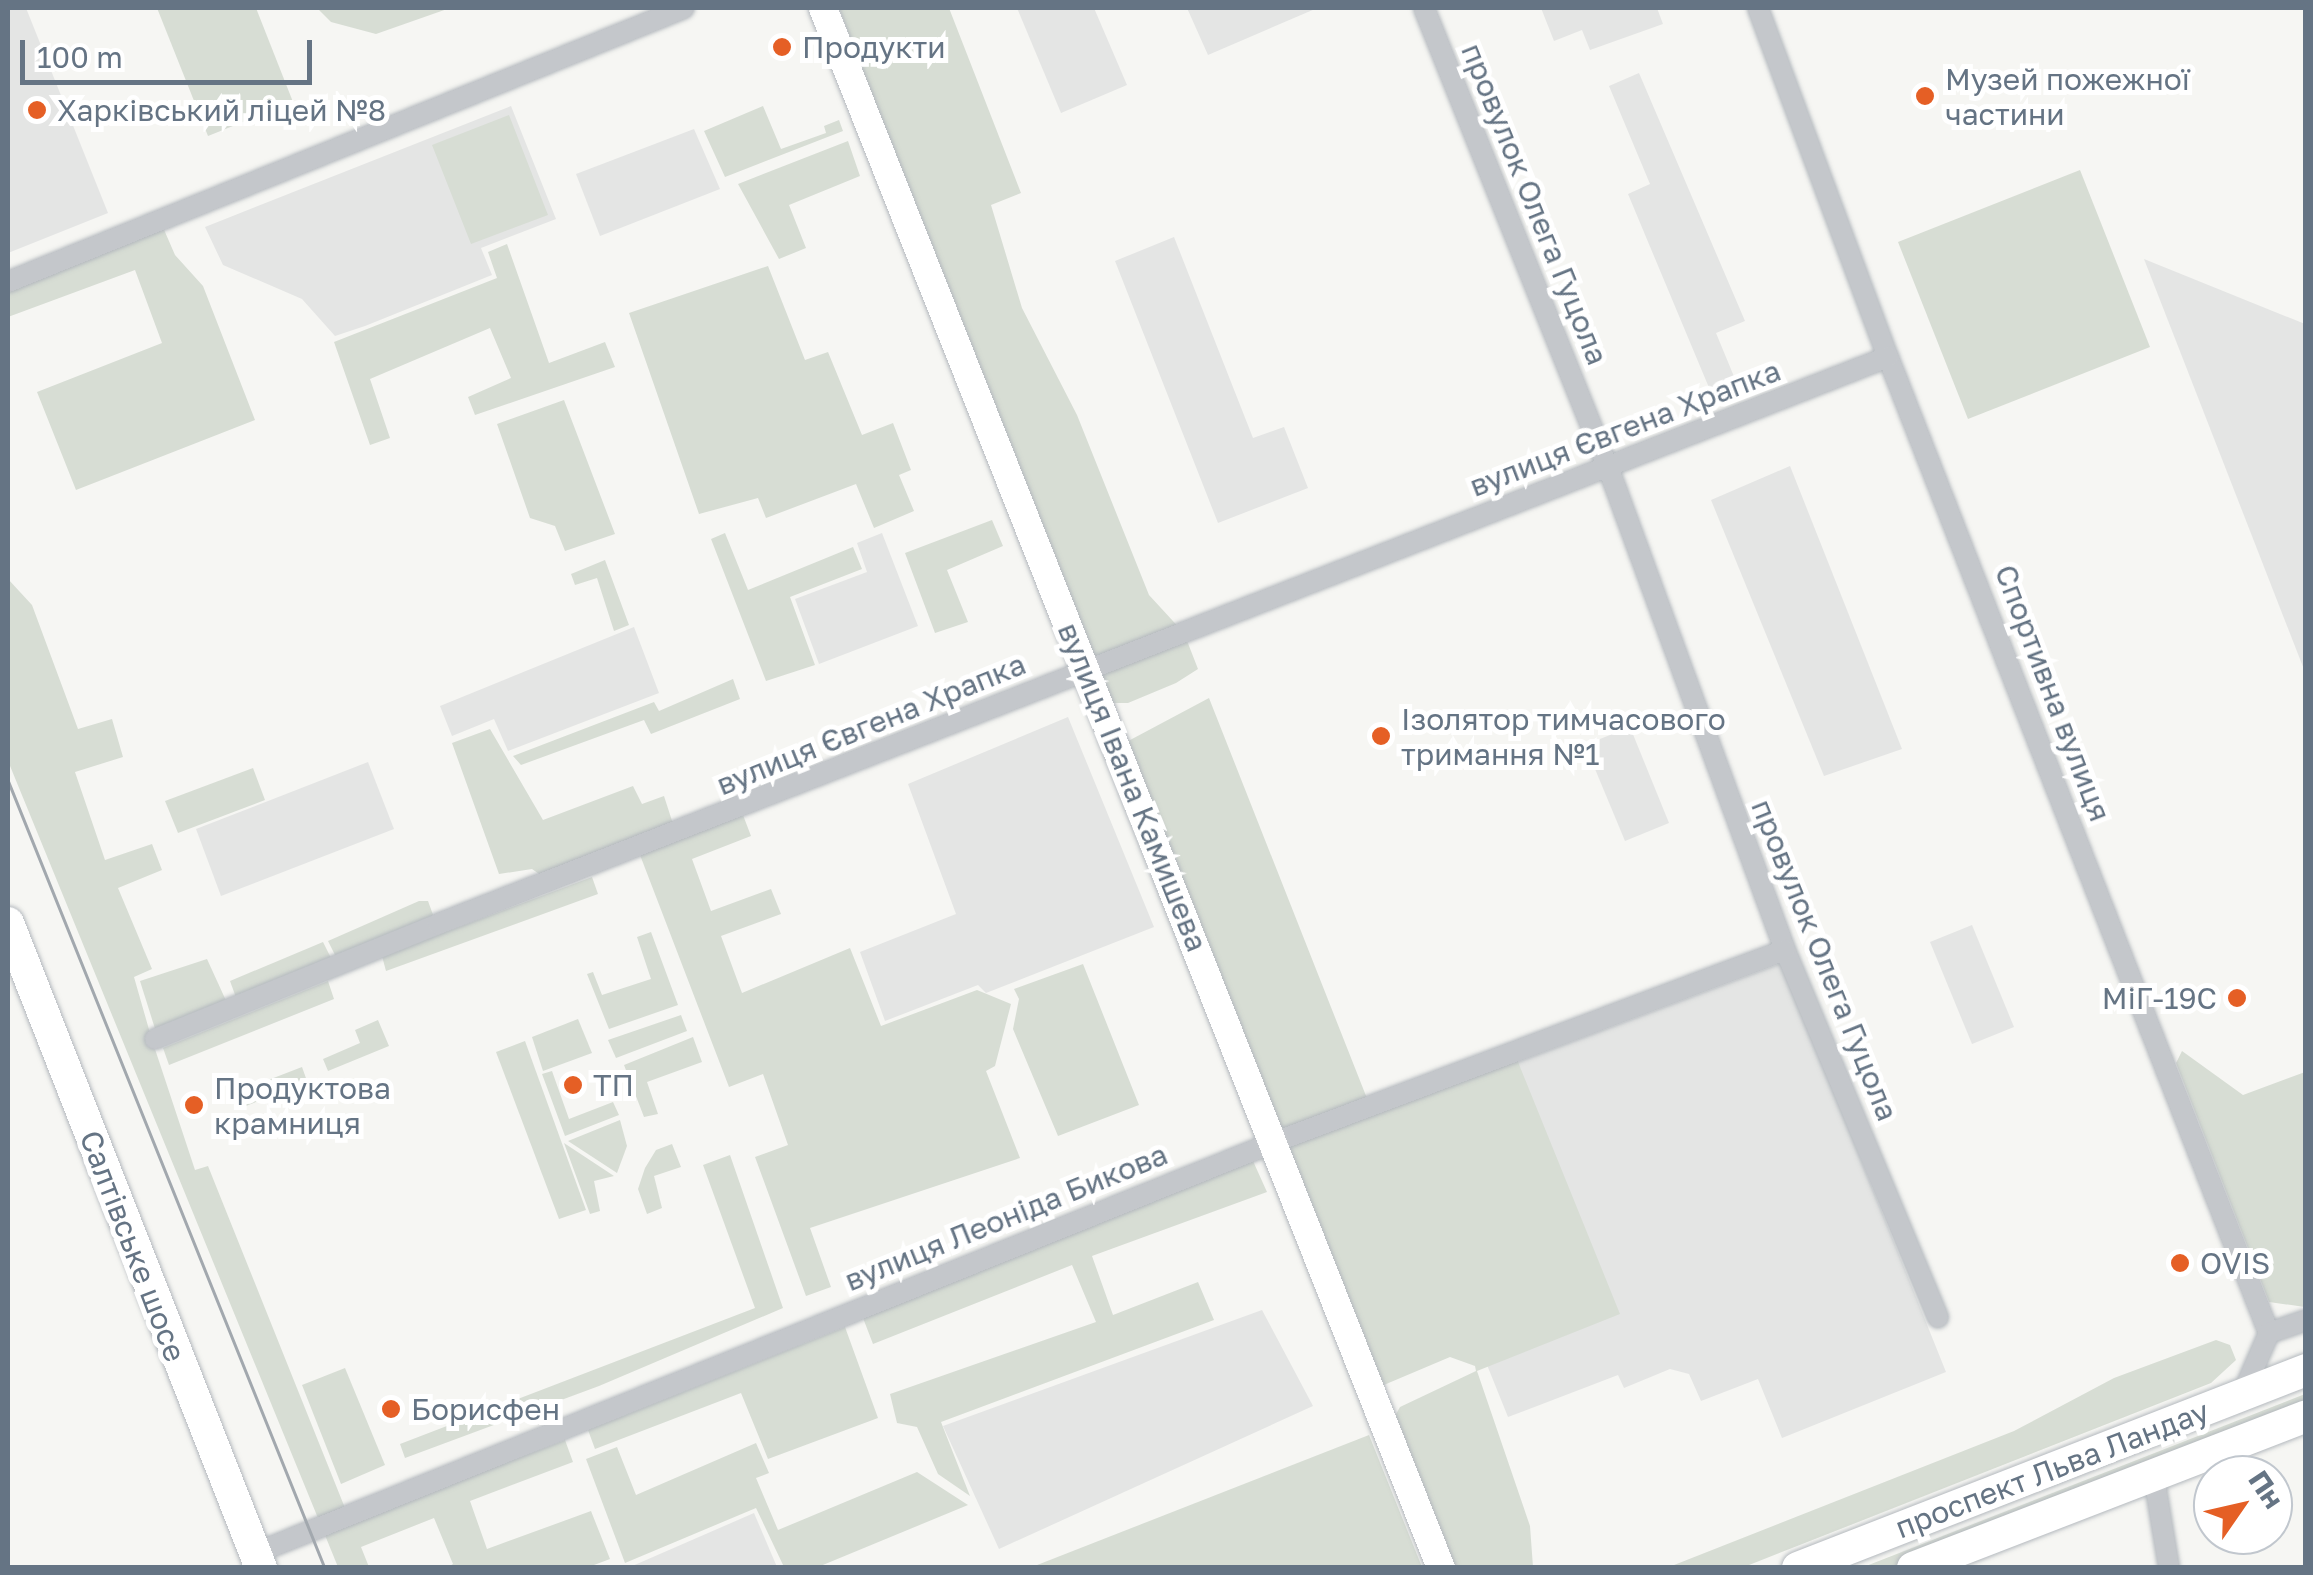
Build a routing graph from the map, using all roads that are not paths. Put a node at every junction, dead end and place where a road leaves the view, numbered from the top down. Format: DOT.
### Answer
graph roads {
  1 [pos="684,8"];
  2 [pos="824,8"];
  3 [pos="1424,8"];
  4 [pos="1758,8"];
  5 [pos="8,282"];
  6 [pos="1888,357"];
  7 [pos="1608,467"];
  8 [pos="1087,671"];
  9 [pos="8,923"];
  10 [pos="1785,950"];
  11 [pos="155,1039"];
  12 [pos="1275,1142"];
  13 [pos="1938,1318"];
  14 [pos="2306,1320"];
  15 [pos="2269,1333"];
  16 [pos="2306,1370"];
  17 [pos="2241,1397"];
  18 [pos="2306,1416"];
  19 [pos="2154,1477"];
  20 [pos="258,1560"];
  21 [pos="1442,1568"];
  22 [pos="1798,1568"];
  23 [pos="1912,1568"];
  24 [pos="2169,1568"];
  1 -- 5 [label="street"];
  2 -- 8 [label="street, вулиця Івана Камишева"];
  3 -- 7 [label="street, провулок Олега Гуцола"];
  4 -- 6 [label="street, Спортивна вулиця"];
  6 -- 7 [label="street, вулиця Євгена Храпка"];
  6 -- 15 [label="street, Спортивна вулиця"];
  7 -- 8 [label="street, вулиця Євгена Храпка"];
  7 -- 10 [label="street, провулок Олега Гуцола"];
  8 -- 11 [label="street, вулиця Євгена Храпка"];
  8 -- 12 [label="street, вулиця Івана Камишева"];
  9 -- 20 [label="main road, Салтівське шосе"];
  10 -- 12 [label="street, вулиця Леоніда Бикова"];
  10 -- 13 [label="street, провулок Олега Гуцола"];
  12 -- 20 [label="street, вулиця Леоніда Бикова"];
  12 -- 21 [label="street, вулиця Івана Камишева"];
  14 -- 15 [label="street"];
  15 -- 17 [label="street"];
  16 -- 17 [label="main road, проспект Льва Ландау"];
  17 -- 22 [label="main road, проспект Льва Ландау"];
  18 -- 19 [label="main road, проспект Льва Ландау"];
  19 -- 23 [label="main road, проспект Льва Ландау"];
  19 -- 24 [label="street"];
}
